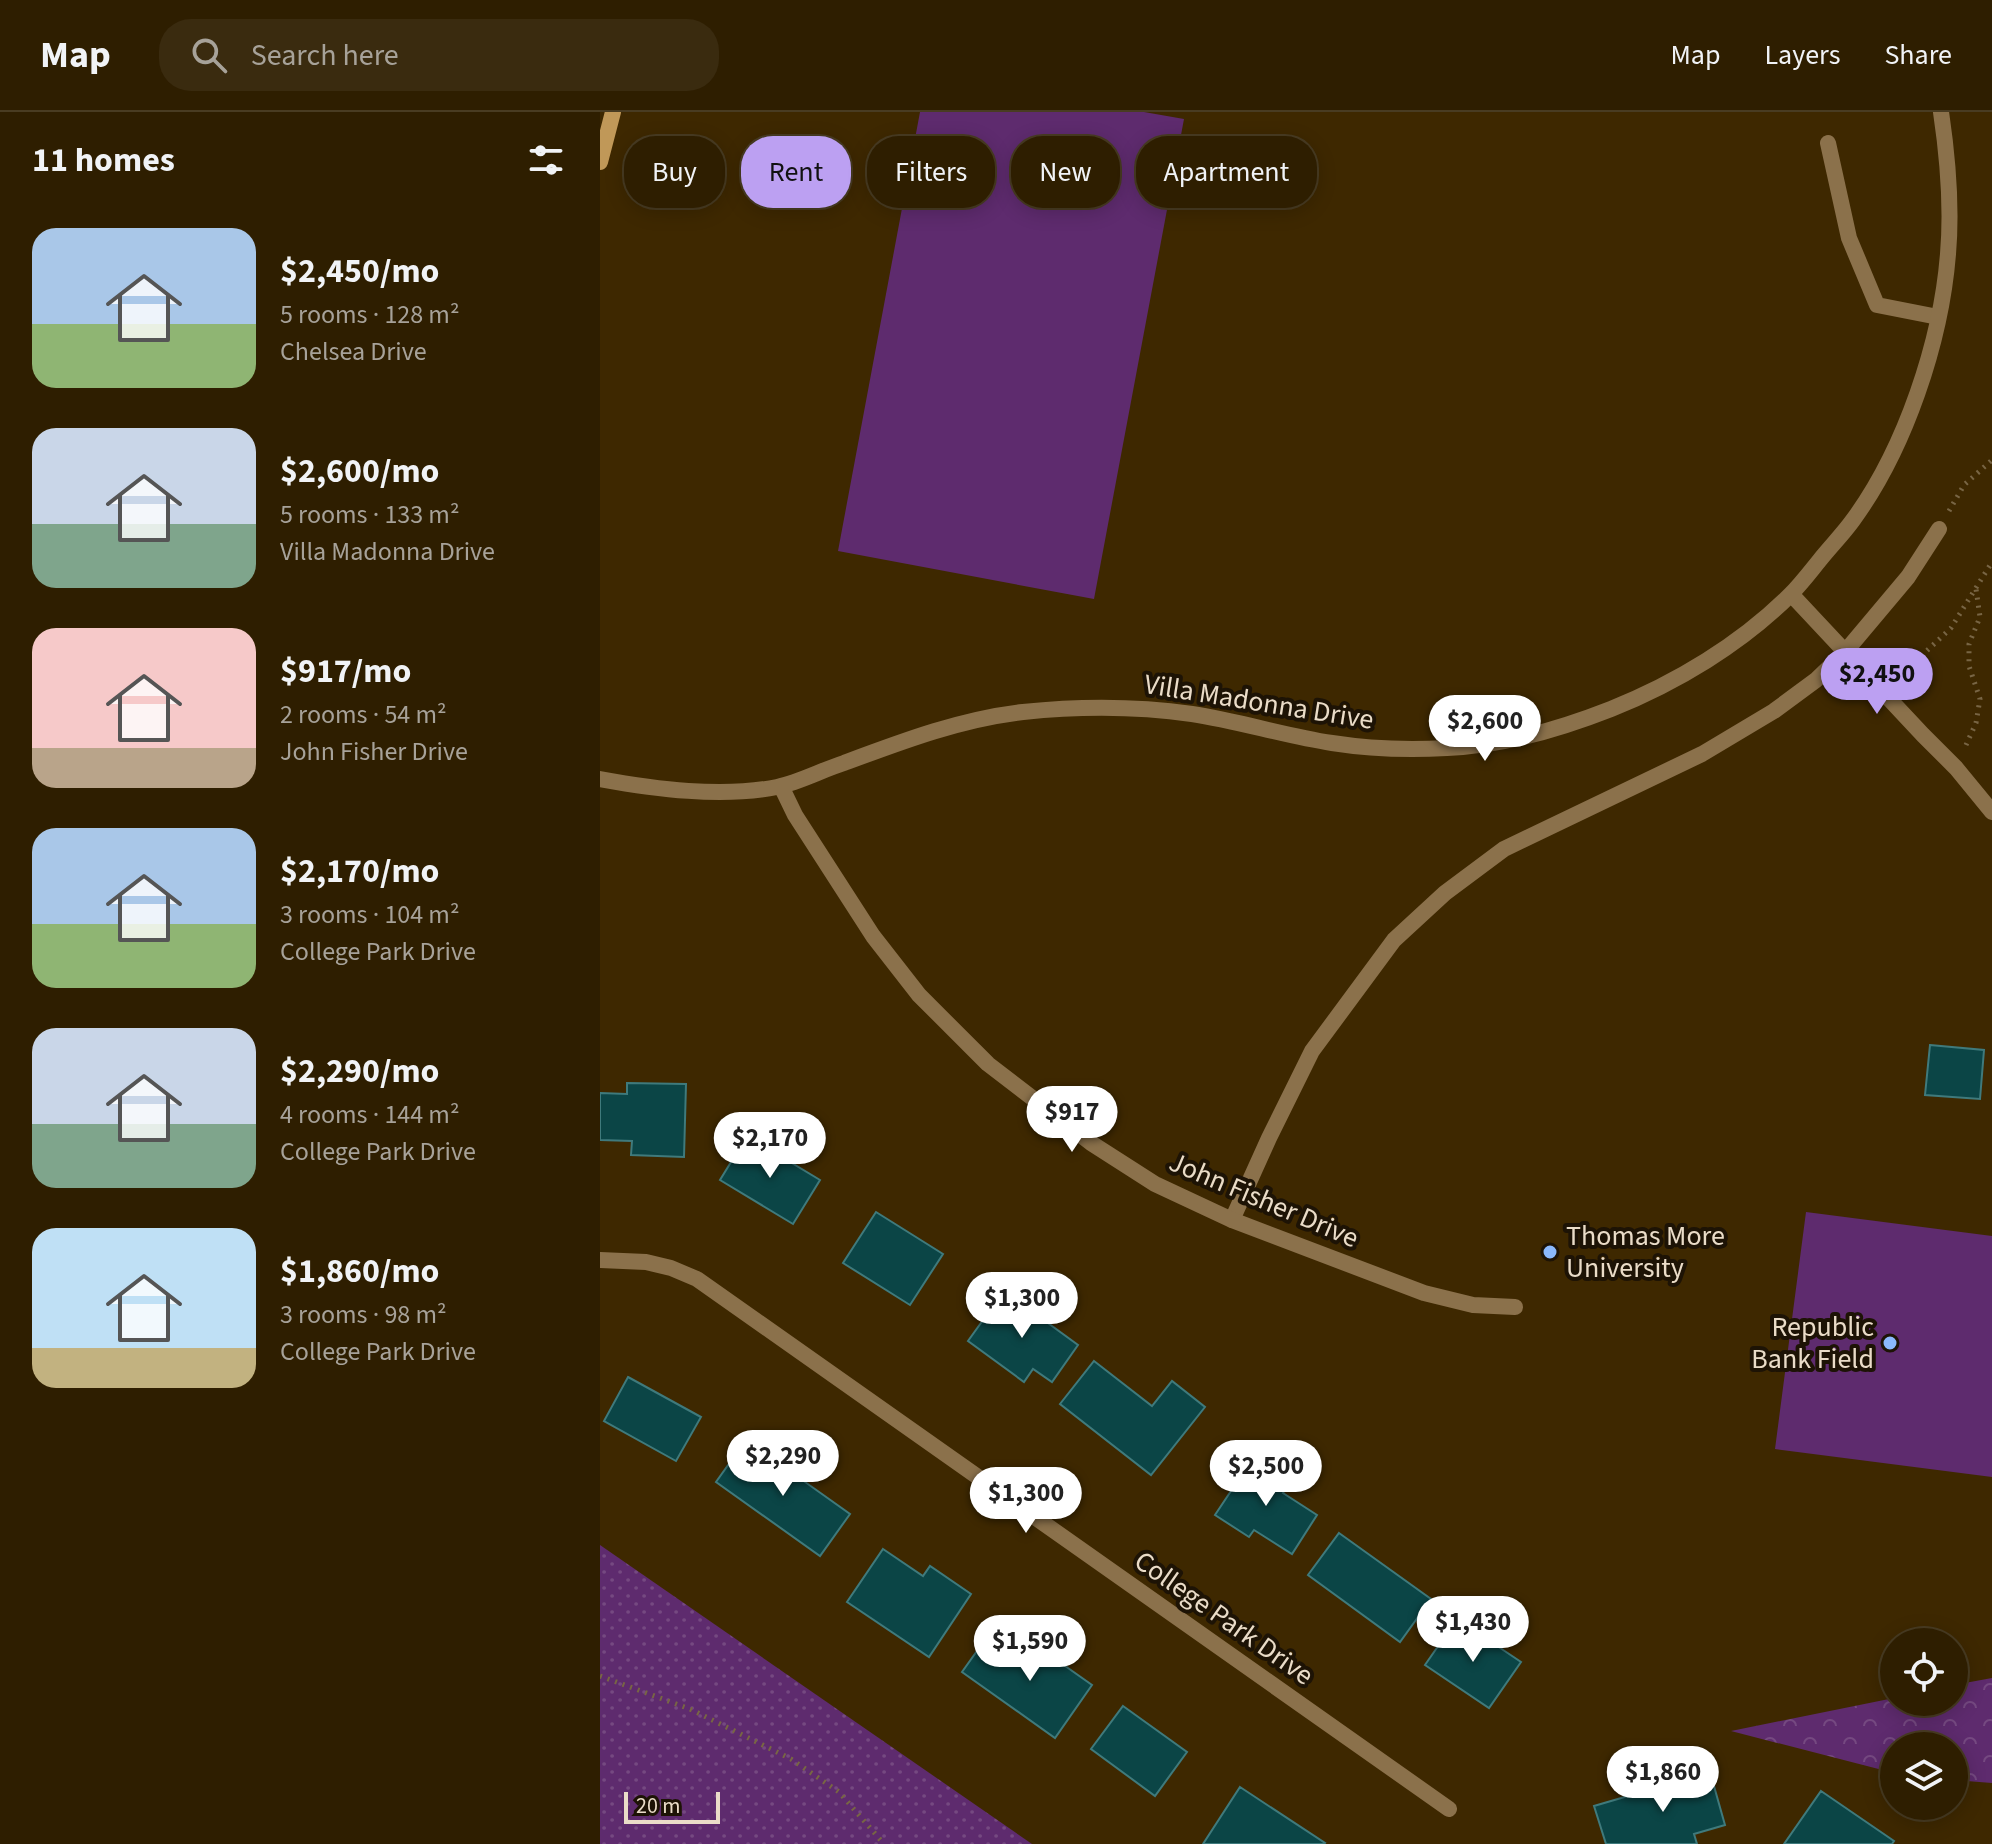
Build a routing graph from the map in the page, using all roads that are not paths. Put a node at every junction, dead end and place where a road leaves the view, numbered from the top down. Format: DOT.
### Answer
graph roads {
  1 [pos="613,112"];
  2 [pos="1941,112"];
  3 [pos="1828,143"];
  4 [pos="600,162"];
  5 [pos="1938,317"];
  6 [pos="1939,529"];
  7 [pos="1791,594"];
  8 [pos="1845,652"];
  9 [pos="600,779"];
  10 [pos="781,786"];
  11 [pos="1992,812"];
  12 [pos="1232,1220"];
  13 [pos="600,1260"];
  14 [pos="1515,1307"];
  15 [pos="1449,1809"];
  1 -- 4 [label="main road"];
  2 -- 5 [label="street, Villa Madonna Drive"];
  3 -- 5 [label="street"];
  5 -- 7 [label="street, Villa Madonna Drive"];
  6 -- 8 [label="street"];
  7 -- 8 [label="street"];
  7 -- 10 [label="street, Villa Madonna Drive"];
  8 -- 11 [label="street"];
  8 -- 12 [label="street"];
  9 -- 10 [label="street, Villa Madonna Drive"];
  10 -- 12 [label="street, John Fisher Drive"];
  12 -- 14 [label="street, John Fisher Drive"];
  13 -- 15 [label="street, College Park Drive"];
}
